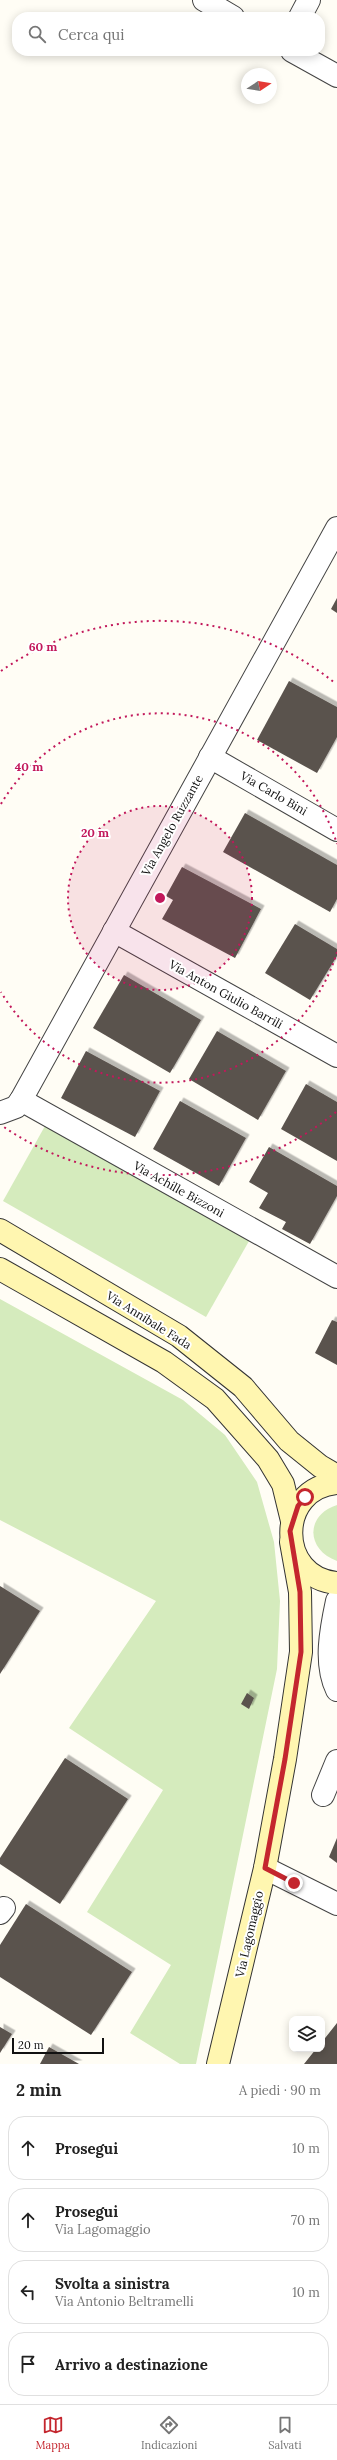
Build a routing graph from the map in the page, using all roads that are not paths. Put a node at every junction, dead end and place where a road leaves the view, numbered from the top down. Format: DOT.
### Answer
graph roads {
  1 [pos="204,0"];
  2 [pos="309,0"];
  3 [pos="224,12"];
  4 [pos="303,12"];
  5 [pos="301,56"];
  6 [pos="337,76"];
  7 [pos="337,528"];
  8 [pos="210,757"];
  9 [pos="337,830"];
  10 [pos="114,931"];
  11 [pos="337,1056"];
  12 [pos="21,1100"];
  13 [pos="0,1113"];
  14 [pos="0,1230"];
  15 [pos="0,1269"];
  16 [pos="337,1277"];
  17 [pos="337,1476"];
  18 [pos="337,1483"];
  19 [pos="291,1531"];
  20 [pos="337,1584"];
  21 [pos="337,1601"];
  22 [pos="337,1690"];
  23 [pos="337,1761"];
  24 [pos="323,1795"];
  25 [pos="265,1868"];
  26 [pos="337,1904"];
  27 [pos="218,2064"];
  1 -- 3 [label="street"];
  2 -- 4 [label="street"];
  5 -- 6 [label="street"];
  7 -- 8 [label="street, Via Angelo Ruzzante"];
  8 -- 9 [label="street, Via Carlo Bini"];
  8 -- 10 [label="street, Via Angelo Ruzzante"];
  10 -- 11 [label="street, Via Anton Giulio Barrili"];
  10 -- 12 [label="street, Via Angelo Ruzzante"];
  12 -- 13 [label="street, Via Angelo Ruzzante"];
  12 -- 16 [label="street, Via Achille Bizzoni"];
  14 -- 17 [label="main road, Via Annibale Fada"];
  15 -- 19 [label="main road"];
  18 -- 19 [label="main road"];
  19 -- 20 [label="main road"];
  19 -- 25 [label="main road, Via Lagomaggio"];
  21 -- 22 [label="street"];
  23 -- 24 [label="street"];
  25 -- 26 [label="street"];
  25 -- 27 [label="main road, Via Lagomaggio"];
}
